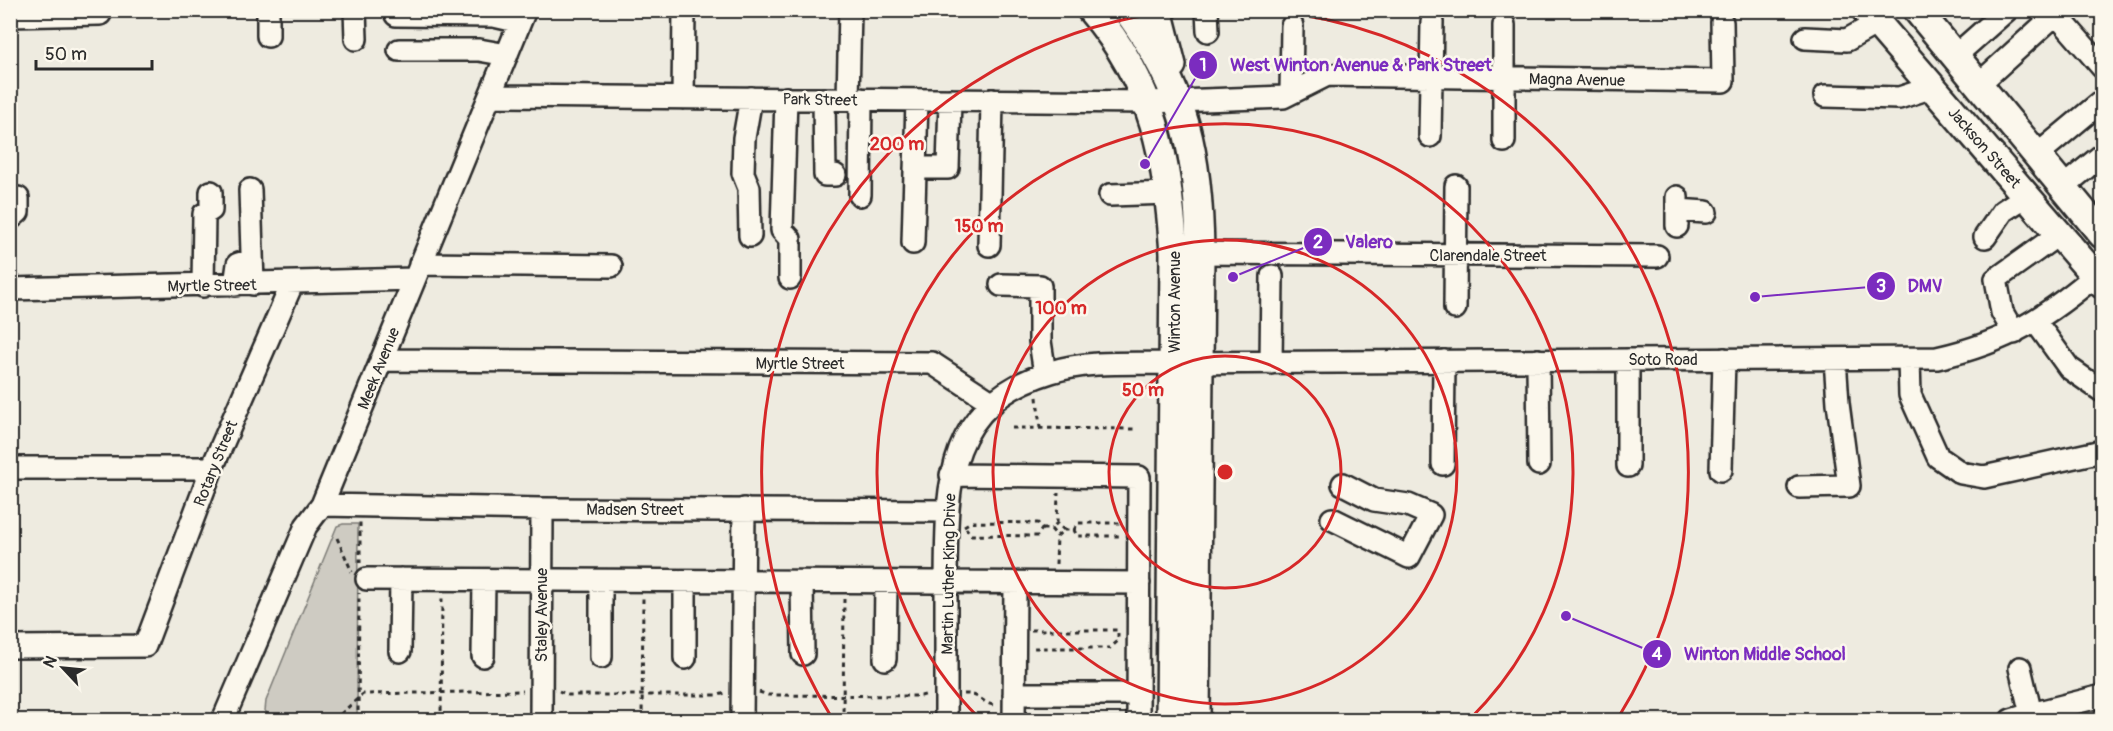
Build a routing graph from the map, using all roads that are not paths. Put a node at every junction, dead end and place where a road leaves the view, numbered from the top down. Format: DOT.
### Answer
graph roads {
  1 [pos="100,10"];
  2 [pos="268,10"];
  3 [pos="355,10"];
  4 [pos="684,10"];
  5 [pos="850,10"];
  6 [pos="1091,10"];
  7 [pos="1127,10"];
  8 [pos="1158,10"];
  9 [pos="1917,10"];
  10 [pos="2007,10"];
  11 [pos="396,15"];
  12 [pos="10,16"];
  13 [pos="523,16"];
  14 [pos="1872,17"];
  15 [pos="1432,22"];
  16 [pos="1722,22"];
  17 [pos="1504,25"];
  18 [pos="1292,26"];
  19 [pos="268,36"];
  20 [pos="1805,38"];
  21 [pos="356,39"];
  22 [pos="399,50"];
  23 [pos="507,55"];
  24 [pos="1955,56"];
  25 [pos="2103,67"];
  26 [pos="1431,76"];
  27 [pos="1504,78"];
  28 [pos="1979,84"];
  29 [pos="1933,87"];
  30 [pos="1291,93"];
  31 [pos="491,96"];
  32 [pos="1825,96"];
  33 [pos="1178,97"];
  34 [pos="683,98"];
  35 [pos="751,98"];
  36 [pos="786,98"];
  37 [pos="824,99"];
  38 [pos="854,99"];
  39 [pos="917,100"];
  40 [pos="950,100"];
  41 [pos="992,100"];
  42 [pos="2103,101"];
  43 [pos="1149,102"];
  44 [pos="1430,136"];
  45 [pos="1504,141"];
  46 [pos="2037,155"];
  47 [pos="2098,166"];
  48 [pos="915,168"];
  49 [pos="835,175"];
  50 [pos="1456,186"];
  51 [pos="2063,187"];
  52 [pos="250,190"];
  53 [pos="211,192"];
  54 [pos="1169,193"];
  55 [pos="860,195"];
  56 [pos="1110,195"];
  57 [pos="2026,196"];
  58 [pos="18,198"];
  59 [pos="1677,211"];
  60 [pos="1706,212"];
  61 [pos="10,219"];
  62 [pos="2059,234"];
  63 [pos="2103,234"];
  64 [pos="750,236"];
  65 [pos="1984,237"];
  66 [pos="913,243"];
  67 [pos="989,245"];
  68 [pos="1187,253"];
  69 [pos="1455,255"];
  70 [pos="1658,256"];
  71 [pos="610,266"];
  72 [pos="417,271"];
  73 [pos="1272,276"];
  74 [pos="2100,277"];
  75 [pos="790,278"];
  76 [pos="244,284"];
  77 [pos="292,284"];
  78 [pos="1001,285"];
  79 [pos="203,286"];
  80 [pos="10,288"];
  81 [pos="1455,308"];
  82 [pos="2036,322"];
  83 [pos="2014,333"];
  84 [pos="1724,359"];
  85 [pos="1835,359"];
  86 [pos="1909,359"];
  87 [pos="381,360"];
  88 [pos="1538,360"];
  89 [pos="1628,360"];
  90 [pos="1444,361"];
  91 [pos="1186,363"];
  92 [pos="1271,363"];
  93 [pos="1040,376"];
  94 [pos="2103,391"];
  95 [pos="993,403"];
  96 [pos="2103,451"];
  97 [pos="1443,464"];
  98 [pos="1539,464"];
  99 [pos="1628,466"];
  100 [pos="10,468"];
  101 [pos="212,468"];
  102 [pos="1720,470"];
  103 [pos="951,475"];
  104 [pos="1342,484"];
  105 [pos="1799,487"];
  106 [pos="322,505"];
  107 [pos="542,509"];
  108 [pos="744,509"];
  109 [pos="947,510"];
  110 [pos="1332,519"];
  111 [pos="363,577"];
  112 [pos="400,579"];
  113 [pos="484,580"];
  114 [pos="542,580"];
  115 [pos="602,580"];
  116 [pos="685,581"];
  117 [pos="743,581"];
  118 [pos="802,582"];
  119 [pos="886,583"];
  120 [pos="946,583"];
  121 [pos="1138,583"];
  122 [pos="1015,584"];
  123 [pos="10,647"];
  124 [pos="400,651"];
  125 [pos="803,654"];
  126 [pos="483,656"];
  127 [pos="601,657"];
  128 [pos="685,658"];
  129 [pos="885,659"];
  130 [pos="2020,669"];
  131 [pos="1138,694"];
  132 [pos="2103,696"];
  133 [pos="1014,707"];
  134 [pos="2031,714"];
  135 [pos="223,720"];
  136 [pos="541,720"];
  137 [pos="742,720"];
  138 [pos="946,720"];
  139 [pos="1137,720"];
  140 [pos="1170,720"];
  141 [pos="1196,720"];
  142 [pos="2011,720"];
  1 -- 12 [label="street"];
  2 -- 19 [label="street"];
  3 -- 21 [label="street"];
  4 -- 34 [label="street"];
  5 -- 38 [label="street"];
  6 -- 43 [label="main road, Winton Avenue"];
  7 -- 33 [label="main road"];
  8 -- 33 [label="main road"];
  9 -- 24 [label="main road, Jackson Street"];
  10 -- 24 [label="street"];
  11 -- 13 [label="street"];
  13 -- 23 [label="street, Meek Avenue"];
  14 -- 20 [label="street"];
  14 -- 29 [label="main road, Jackson Street"];
  15 -- 26 [label="street"];
  16 -- 27 [label="street, Magna Avenue"];
  17 -- 27 [label="street"];
  18 -- 30 [label="street"];
  22 -- 23 [label="street"];
  23 -- 31 [label="street, Meek Avenue"];
  24 -- 28 [label="main road, Jackson Street"];
  25 -- 28 [label="street"];
  26 -- 27 [label="street, Magna Avenue"];
  26 -- 30 [label="street, Magna Avenue"];
  26 -- 44 [label="street"];
  27 -- 45 [label="street"];
  28 -- 46 [label="main road, Jackson Street"];
  29 -- 32 [label="street"];
  29 -- 57 [label="main road, Jackson Street"];
  30 -- 33 [label="street, Magna Avenue"];
  31 -- 34 [label="street, Park Street"];
  31 -- 72 [label="street, Meek Avenue"];
  33 -- 43 [label="street, Magna Avenue"];
  33 -- 68 [label="main road, Winton Avenue"];
  34 -- 35 [label="street, Park Street"];
  35 -- 36 [label="street, Park Street"];
  35 -- 64 [label="street"];
  36 -- 37 [label="street, Park Street"];
  36 -- 75 [label="street"];
  37 -- 38 [label="street, Park Street"];
  37 -- 49 [label="street"];
  38 -- 39 [label="street, Park Street"];
  38 -- 55 [label="street"];
  39 -- 40 [label="street, Park Street"];
  39 -- 48 [label="street"];
  40 -- 41 [label="street, Park Street"];
  40 -- 48 [label="street"];
  41 -- 43 [label="street, Park Street"];
  41 -- 67 [label="street"];
  42 -- 46 [label="street"];
  43 -- 54 [label="main road, Winton Avenue"];
  46 -- 51 [label="main road, Jackson Street"];
  47 -- 51 [label="street"];
  48 -- 66 [label="street"];
  50 -- 69 [label="street"];
  51 -- 63 [label="main road, Jackson Street"];
  52 -- 76 [label="street"];
  53 -- 79 [label="street"];
  54 -- 56 [label="street"];
  54 -- 68 [label="main road, Winton Avenue"];
  57 -- 62 [label="main road, Jackson Street"];
  57 -- 65 [label="street"];
  58 -- 61 [label="street"];
  59 -- 60 [label="street"];
  62 -- 74 [label="main road, Jackson Street"];
  62 -- 83 [label="street"];
  68 -- 69 [label="street, Clarendale Street"];
  68 -- 91 [label="main road, Winton Avenue"];
  69 -- 70 [label="street, Clarendale Street"];
  69 -- 81 [label="street"];
  71 -- 72 [label="street, Myrtle Street"];
  72 -- 77 [label="street, Myrtle Street"];
  72 -- 87 [label="street, Meek Avenue"];
  73 -- 92 [label="street"];
  74 -- 82 [label="street, Soto Road"];
  76 -- 77 [label="street, Myrtle Street"];
  76 -- 79 [label="street, Myrtle Street"];
  77 -- 101 [label="street, Rotary Street"];
  78 -- 93 [label="street"];
  79 -- 80 [label="street, Myrtle Street"];
  82 -- 83 [label="street, Soto Road"];
  82 -- 94 [label="street"];
  83 -- 86 [label="street, Soto Road"];
  84 -- 85 [label="street, Soto Road"];
  84 -- 89 [label="street, Soto Road"];
  84 -- 102 [label="street"];
  85 -- 86 [label="street, Soto Road"];
  85 -- 105 [label="street"];
  86 -- 96 [label="street"];
  87 -- 95 [label="street, Myrtle Street"];
  87 -- 106 [label="street, Meek Avenue"];
  88 -- 89 [label="street, Soto Road"];
  88 -- 90 [label="street, Soto Road"];
  88 -- 98 [label="street"];
  89 -- 99 [label="street"];
  90 -- 92 [label="street, Soto Road"];
  90 -- 97 [label="street"];
  91 -- 92 [label="street, Soto Road"];
  91 -- 93 [label="street"];
  91 -- 140 [label="main road, Winton Avenue"];
  91 -- 141 [label="main road, Winton Avenue"];
  93 -- 95 [label="street"];
  95 -- 103 [label="street, Martin Luther King Drive"];
  100 -- 101 [label="street"];
  101 -- 123 [label="street, Rotary Street"];
  103 -- 109 [label="street, Martin Luther King Drive"];
  103 -- 121 [label="street"];
  104 -- 110 [label="street"];
  106 -- 107 [label="street, Madsen Street"];
  106 -- 135 [label="street, Meek Avenue"];
  107 -- 108 [label="street, Madsen Street"];
  107 -- 114 [label="street, Staley Avenue"];
  108 -- 109 [label="street, Madsen Street"];
  108 -- 117 [label="street"];
  109 -- 120 [label="street, Martin Luther King Drive"];
  111 -- 112 [label="street"];
  112 -- 113 [label="street"];
  112 -- 124 [label="street"];
  113 -- 114 [label="street"];
  113 -- 126 [label="street"];
  114 -- 115 [label="street"];
  114 -- 136 [label="street, Staley Avenue"];
  115 -- 116 [label="street"];
  115 -- 127 [label="street"];
  116 -- 117 [label="street"];
  116 -- 128 [label="street"];
  117 -- 118 [label="street"];
  117 -- 137 [label="street"];
  118 -- 119 [label="street"];
  118 -- 125 [label="street"];
  119 -- 120 [label="street"];
  119 -- 129 [label="street"];
  120 -- 122 [label="street"];
  120 -- 138 [label="street, Martin Luther King Drive"];
  121 -- 122 [label="street"];
  121 -- 131 [label="street"];
  122 -- 133 [label="street"];
  130 -- 134 [label="street"];
  131 -- 133 [label="street"];
  131 -- 139 [label="street"];
  132 -- 134 [label="street"];
  134 -- 142 [label="street"];
}
